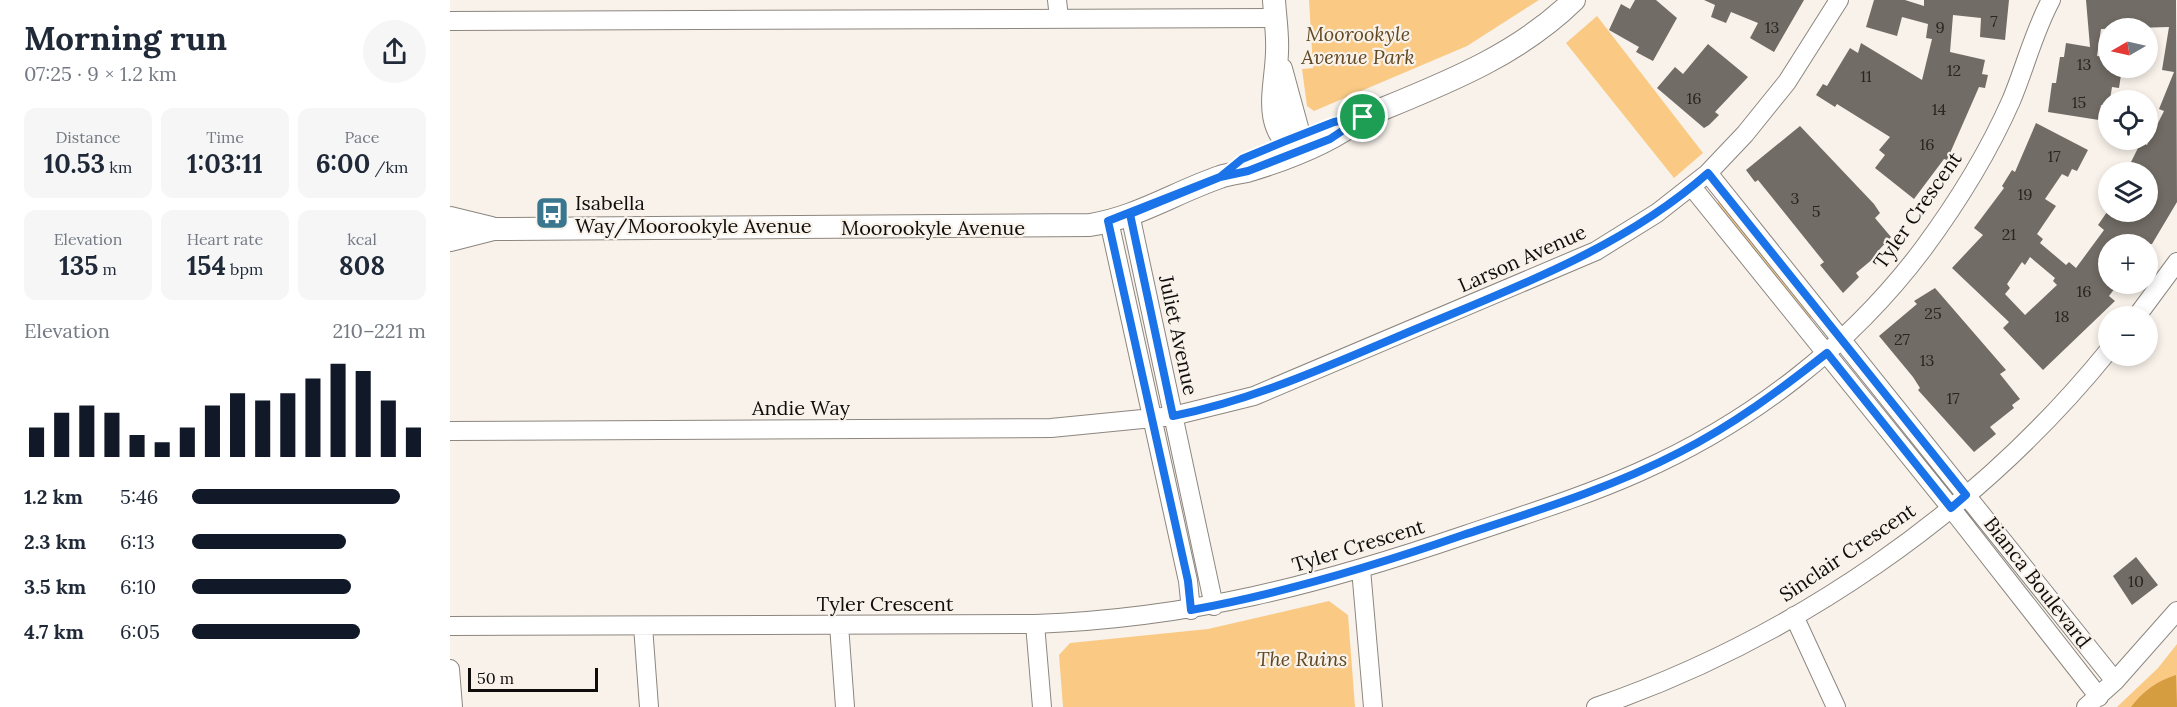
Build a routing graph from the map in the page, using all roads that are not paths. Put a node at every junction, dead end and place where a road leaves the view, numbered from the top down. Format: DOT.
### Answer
graph roads {
  1 [pos="1574,0"];
  2 [pos="1833,5"];
  3 [pos="2046,5"];
  4 [pos="1058,9"];
  5 [pos="1275,9"];
  6 [pos="450,21"];
  7 [pos="1293,143"];
  8 [pos="1708,173"];
  9 [pos="1692,187"];
  10 [pos="1130,214"];
  11 [pos="450,218"];
  12 [pos="1108,221"];
  13 [pos="493,229"];
  14 [pos="450,240"];
  15 [pos="2177,262"];
  16 [pos="2144,306"];
  17 [pos="1842,338"];
  18 [pos="1827,353"];
  19 [pos="2098,363"];
  20 [pos="1173,416"];
  21 [pos="1151,418"];
  22 [pos="450,431"];
  23 [pos="1966,495"];
  24 [pos="1951,508"];
  25 [pos="1360,569"];
  26 [pos="1214,606"];
  27 [pos="1191,610"];
  28 [pos="2177,611"];
  29 [pos="1794,616"];
  30 [pos="1035,624"];
  31 [pos="839,625"];
  32 [pos="450,626"];
  33 [pos="643,626"];
  34 [pos="450,669"];
  35 [pos="2115,681"];
  36 [pos="1624,702"];
  37 [pos="2092,702"];
  38 [pos="453,707"];
  39 [pos="649,707"];
  40 [pos="845,707"];
  41 [pos="1042,707"];
  42 [pos="1373,707"];
  43 [pos="1596,707"];
  44 [pos="1836,707"];
  1 -- 7 [label="street, Moorookyle Avenue"];
  2 -- 8 [label="street, Larson Avenue"];
  3 -- 17 [label="street, Tyler Crescent"];
  4 -- 5 [label="street"];
  4 -- 6 [label="street"];
  5 -- 7 [label="street"];
  7 -- 10 [label="street, Moorookyle Avenue"];
  8 -- 9 [label="street, Larson Avenue"];
  8 -- 17 [label="street, Bianca Boulevard"];
  9 -- 18 [label="street, Bianca Boulevard"];
  9 -- 20 [label="street, Larson Avenue"];
  10 -- 12 [label="street, Moorookyle Avenue"];
  10 -- 20 [label="street, Juliet Avenue"];
  11 -- 13 [label="street, Moorookyle Avenue"];
  12 -- 13 [label="street, Moorookyle Avenue"];
  12 -- 21 [label="street"];
  13 -- 14 [label="street, Moorookyle Avenue"];
  15 -- 16 [label="street"];
  17 -- 18 [label="street, Tyler Crescent"];
  17 -- 23 [label="street, Bianca Boulevard"];
  18 -- 24 [label="street, Bianca Boulevard"];
  18 -- 25 [label="street, Tyler Crescent"];
  19 -- 23 [label="street, Sinclair Crescent"];
  20 -- 21 [label="street, Larson Avenue"];
  20 -- 26 [label="street, Juliet Avenue"];
  21 -- 22 [label="street, Andie Way"];
  21 -- 27 [label="street"];
  23 -- 24 [label="street, Sinclair Crescent"];
  23 -- 35 [label="street, Bianca Boulevard"];
  24 -- 29 [label="street, Sinclair Crescent"];
  24 -- 37 [label="street, Bianca Boulevard"];
  25 -- 26 [label="street, Tyler Crescent"];
  25 -- 42 [label="street"];
  26 -- 27 [label="street, Tyler Crescent"];
  27 -- 30 [label="street, Tyler Crescent"];
  28 -- 35 [label="street"];
  29 -- 36 [label="street, Sinclair Crescent"];
  29 -- 44 [label="street"];
  30 -- 31 [label="street, Tyler Crescent"];
  30 -- 41 [label="street"];
  31 -- 33 [label="street, Tyler Crescent"];
  31 -- 40 [label="street"];
  32 -- 33 [label="street, Tyler Crescent"];
  33 -- 39 [label="street"];
  34 -- 38 [label="street"];
  35 -- 37 [label="street"];
  36 -- 43 [label="street, Sinclair Crescent"];
}
